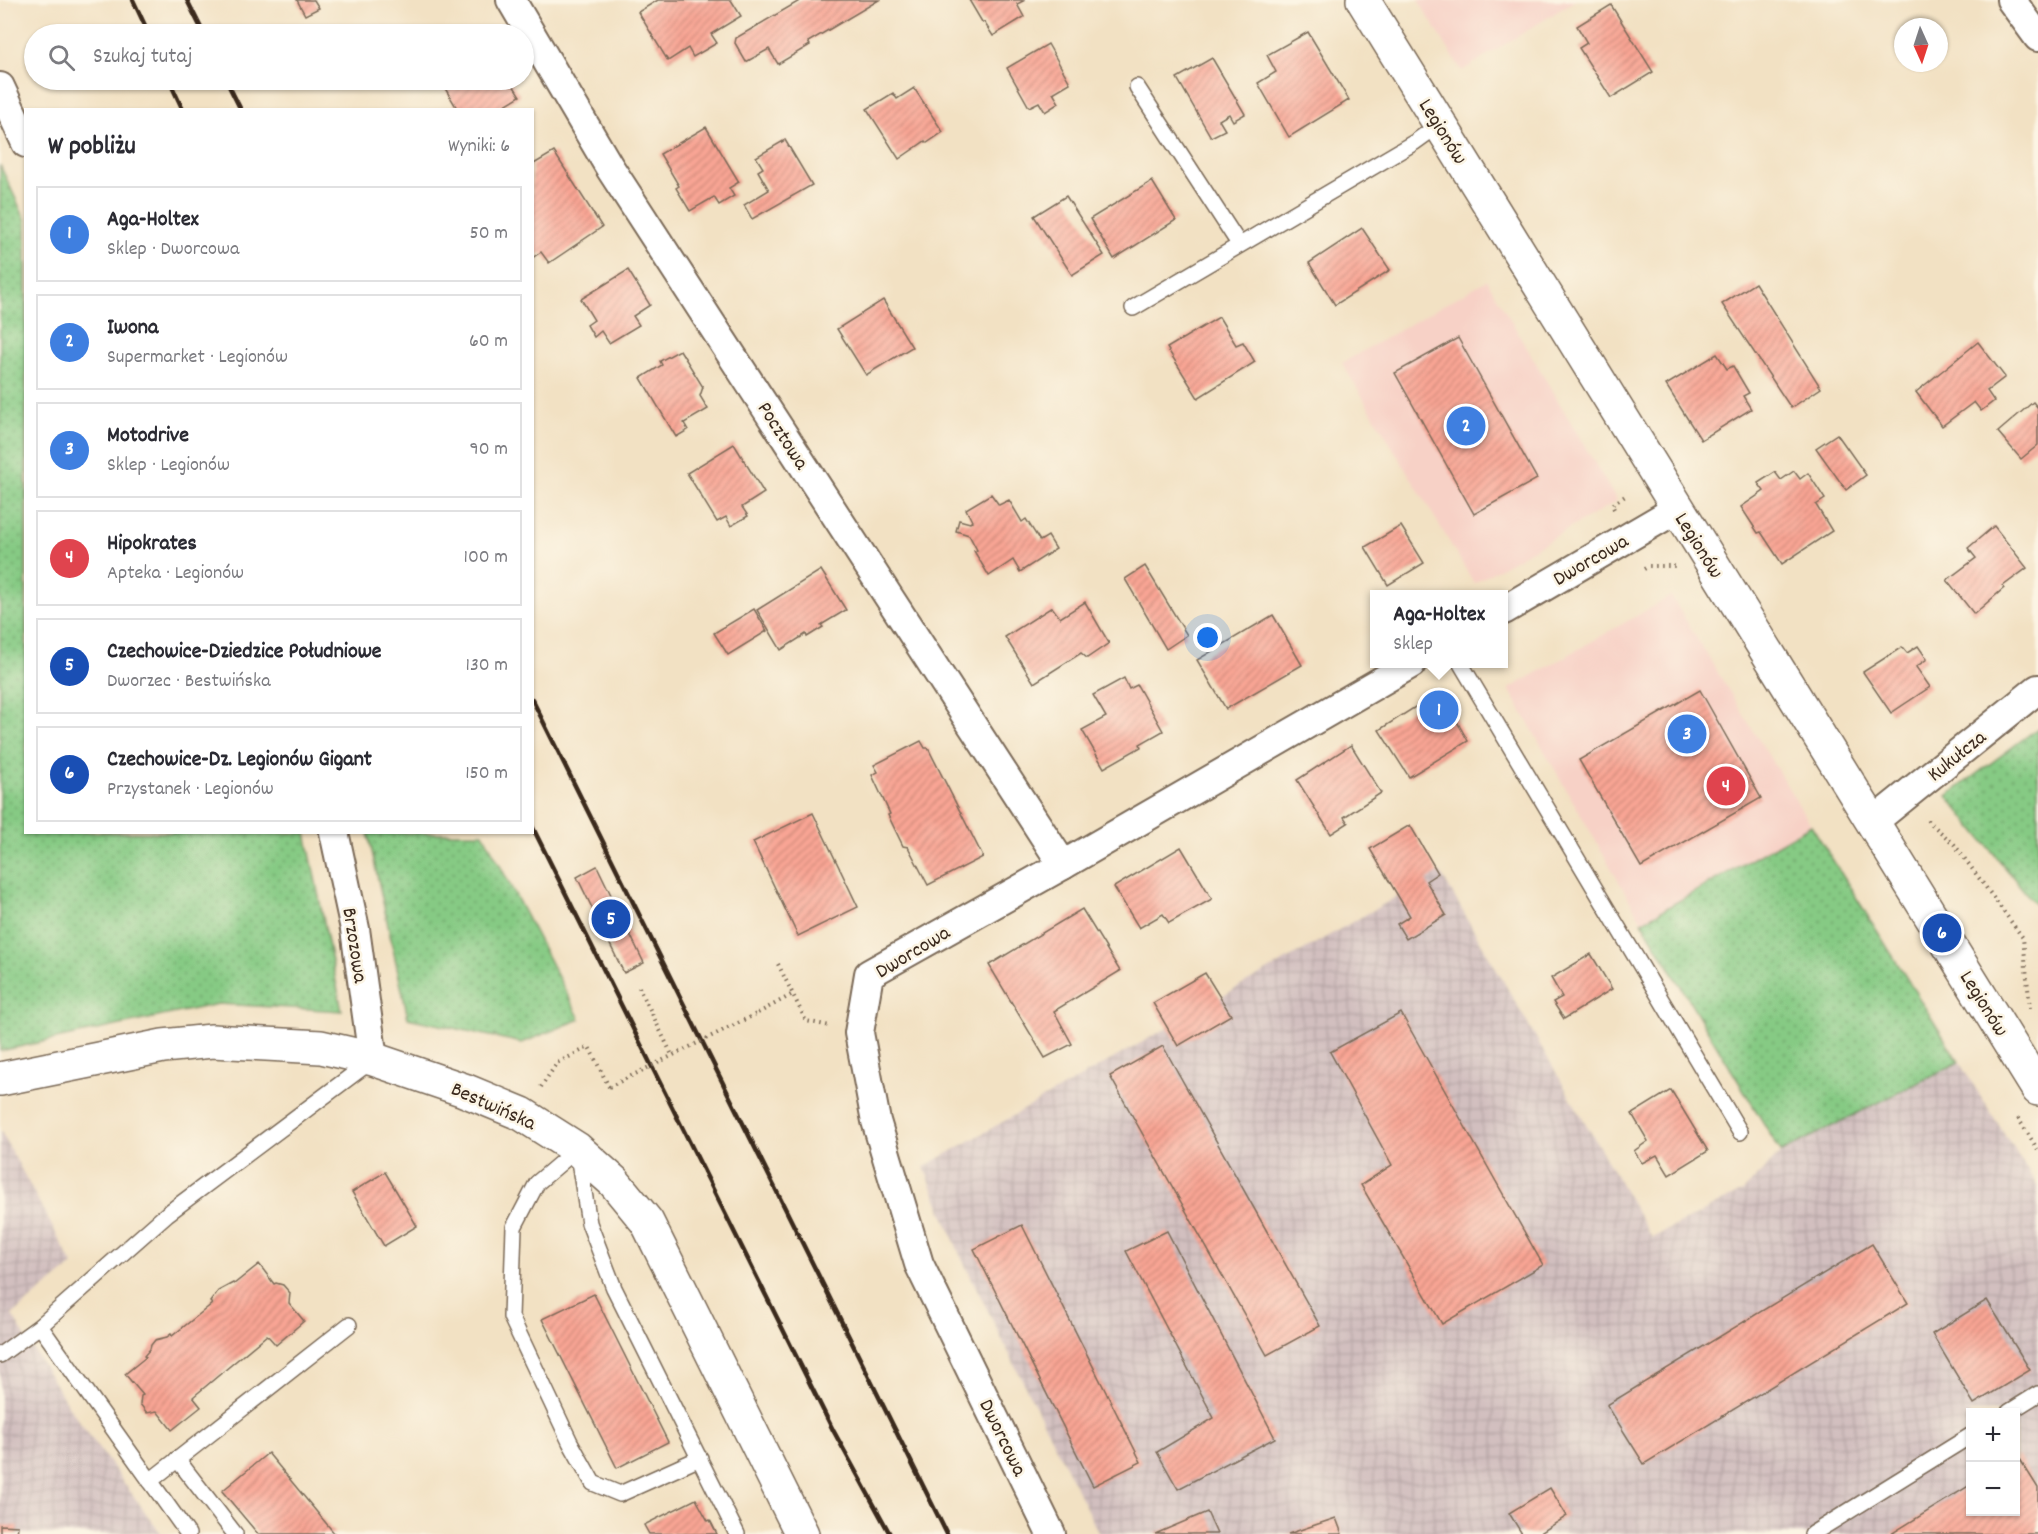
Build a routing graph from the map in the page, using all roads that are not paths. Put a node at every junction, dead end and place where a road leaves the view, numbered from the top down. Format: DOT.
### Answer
graph roads {
  1 [pos="512,0"];
  2 [pos="1362,0"];
  3 [pos="2011,0"];
  4 [pos="526,24"];
  5 [pos="2038,37"];
  6 [pos="534,38"];
  7 [pos="0,87"];
  8 [pos="1137,87"];
  9 [pos="1440,124"];
  10 [pos="24,139"];
  11 [pos="1239,244"];
  12 [pos="1133,308"];
  13 [pos="1677,509"];
  14 [pos="1508,607"];
  15 [pos="1402,668"];
  16 [pos="1464,668"];
  17 [pos="2038,688"];
  18 [pos="1873,822"];
  19 [pos="334,834"];
  20 [pos="1063,865"];
  21 [pos="373,1059"];
  22 [pos="0,1080"];
  23 [pos="2038,1089"];
  24 [pos="1740,1132"];
  25 [pos="577,1149"];
  26 [pos="349,1325"];
  27 [pos="40,1326"];
  28 [pos="0,1355"];
  29 [pos="2038,1394"];
  30 [pos="2017,1408"];
  31 [pos="1966,1439"];
  32 [pos="700,1458"];
  33 [pos="177,1459"];
  34 [pos="150,1480"];
  35 [pos="188,1534"];
  36 [pos="235,1534"];
  37 [pos="737,1534"];
  38 [pos="802,1534"];
  39 [pos="1051,1534"];
  40 [pos="1812,1534"];
  1 -- 4 [label="street, Pocztowa"];
  2 -- 9 [label="street, Legionów"];
  3 -- 5 [label="street"];
  6 -- 20 [label="street, Pocztowa"];
  7 -- 10 [label="street"];
  8 -- 11 [label="lane"];
  9 -- 11 [label="lane"];
  9 -- 13 [label="street, Legionów"];
  11 -- 12 [label="lane"];
  13 -- 14 [label="street, Dworcowa"];
  13 -- 18 [label="street, Legionów"];
  15 -- 20 [label="street, Dworcowa"];
  16 -- 24 [label="lane"];
  17 -- 18 [label="street, Kukułcza"];
  18 -- 23 [label="street, Legionów"];
  19 -- 21 [label="street, Brzozowa"];
  20 -- 39 [label="street, Dworcowa"];
  21 -- 22 [label="street, Bestwińska"];
  21 -- 25 [label="street, Bestwińska"];
  21 -- 27 [label="lane"];
  25 -- 32 [label="lane"];
  25 -- 32 [label="lane"];
  25 -- 38 [label="street, Bestwińska"];
  26 -- 33 [label="lane"];
  27 -- 28 [label="lane"];
  27 -- 34 [label="lane"];
  29 -- 30 [label="lane"];
  31 -- 40 [label="lane"];
  32 -- 37 [label="lane"];
  33 -- 34 [label="lane"];
  33 -- 36 [label="lane"];
  34 -- 35 [label="lane"];
}
